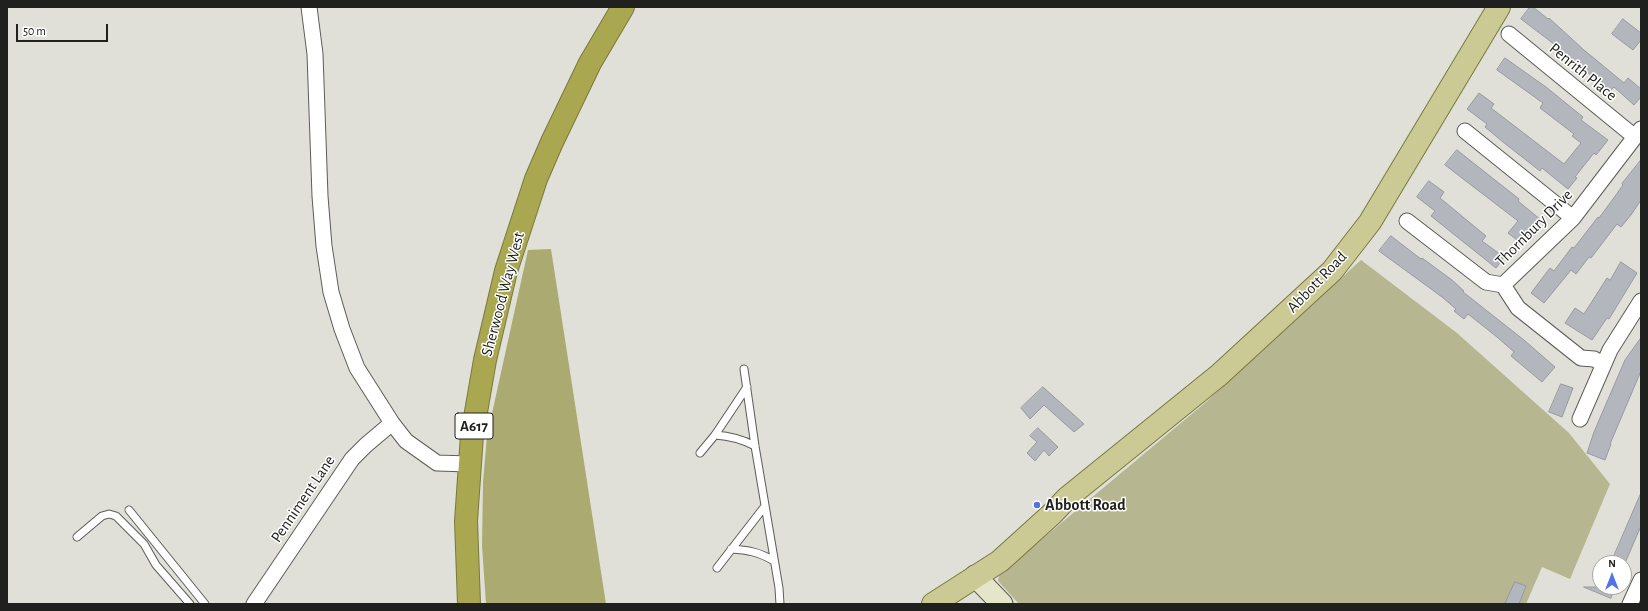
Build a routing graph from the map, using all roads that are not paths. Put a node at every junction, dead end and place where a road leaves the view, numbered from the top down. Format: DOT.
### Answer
graph roads {
  1 [pos="309,7"];
  2 [pos="623,7"];
  3 [pos="1499,7"];
  4 [pos="1509,34"];
  5 [pos="1464,131"];
  6 [pos="1638,133"];
  7 [pos="1573,218"];
  8 [pos="1407,220"];
  9 [pos="1503,285"];
  10 [pos="1641,301"];
  11 [pos="1604,364"];
  12 [pos="744,369"];
  13 [pos="747,387"];
  14 [pos="1580,419"];
  15 [pos="392,423"];
  16 [pos="715,435"];
  17 [pos="755,446"];
  18 [pos="700,453"];
  19 [pos="470,464"];
  20 [pos="765,506"];
  21 [pos="129,510"];
  22 [pos="77,536"];
  23 [pos="731,549"];
  24 [pos="774,561"];
  25 [pos="717,568"];
  26 [pos="975,576"];
  27 [pos="1641,580"];
  28 [pos="190,604"];
  29 [pos="205,604"];
  30 [pos="254,604"];
  31 [pos="469,604"];
  32 [pos="780,604"];
  33 [pos="933,604"];
  34 [pos="1002,604"];
  35 [pos="1630,604"];
  1 -- 15 [label="street"];
  2 -- 19 [label="highway, Sherwood Way West / A617"];
  3 -- 26 [label="main road, Abbott Road"];
  4 -- 6 [label="street, Penrith Place"];
  5 -- 7 [label="street"];
  6 -- 7 [label="street, Thornbury Drive"];
  7 -- 9 [label="street, Thornbury Drive"];
  8 -- 9 [label="street"];
  9 -- 11 [label="street, Thornbury Drive"];
  10 -- 11 [label="street"];
  11 -- 14 [label="street"];
  12 -- 13 [label="lane"];
  13 -- 16 [label="lane"];
  13 -- 17 [label="lane"];
  15 -- 19 [label="street"];
  15 -- 30 [label="street, Penniment Lane"];
  16 -- 17 [label="lane"];
  16 -- 18 [label="lane"];
  17 -- 20 [label="lane"];
  19 -- 31 [label="highway, Sherwood Way West / A617"];
  20 -- 23 [label="lane"];
  20 -- 24 [label="lane"];
  21 -- 29 [label="lane"];
  22 -- 28 [label="lane"];
  23 -- 24 [label="lane"];
  23 -- 25 [label="lane"];
  24 -- 32 [label="lane"];
  26 -- 33 [label="main road, Abbott Road"];
  26 -- 34 [label="street"];
  27 -- 35 [label="street"];
}
